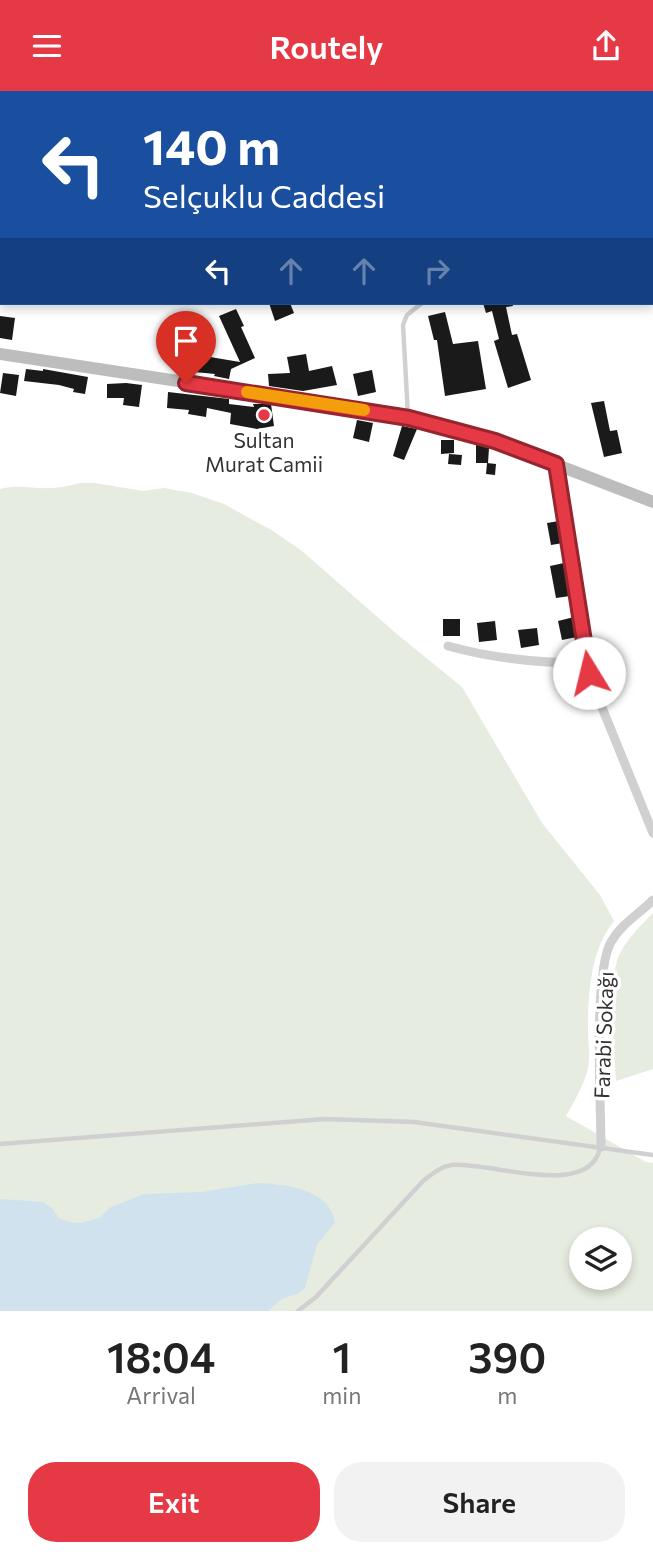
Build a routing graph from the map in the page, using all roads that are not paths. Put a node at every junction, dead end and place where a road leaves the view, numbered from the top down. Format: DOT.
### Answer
graph roads {
  1 [pos="420,305"];
  2 [pos="0,354"];
  3 [pos="409,418"];
  4 [pos="556,464"];
  5 [pos="653,502"];
  6 [pos="448,646"];
  7 [pos="588,663"];
  8 [pos="653,833"];
  9 [pos="653,899"];
  10 [pos="0,1144"];
  11 [pos="601,1147"];
  12 [pos="653,1155"];
  13 [pos="298,1311"];
  1 -- 3 [label="lane"];
  2 -- 3 [label="street"];
  3 -- 4 [label="street"];
  4 -- 5 [label="street"];
  4 -- 7 [label="street"];
  6 -- 7 [label="street"];
  7 -- 8 [label="street"];
  9 -- 11 [label="street, Farabi Sokağı"];
  10 -- 11 [label="lane"];
  11 -- 12 [label="lane"];
  11 -- 13 [label="lane"];
}
